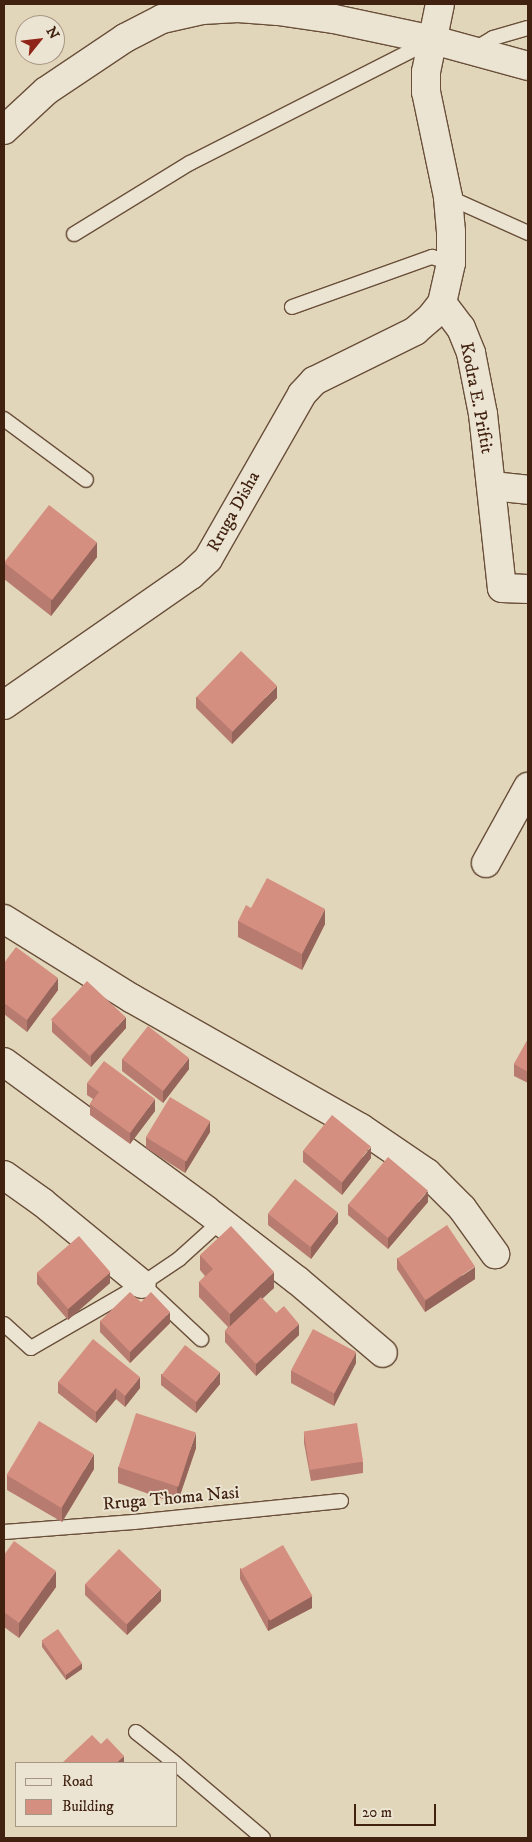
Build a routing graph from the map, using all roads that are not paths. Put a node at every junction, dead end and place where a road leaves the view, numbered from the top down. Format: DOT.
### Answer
graph roads {
  1 [pos="440,4"];
  2 [pos="528,28"];
  3 [pos="433,40"];
  4 [pos="473,50"];
  5 [pos="528,66"];
  6 [pos="4,130"];
  7 [pos="448,197"];
  8 [pos="528,233"];
  9 [pos="74,234"];
  10 [pos="452,263"];
  11 [pos="442,303"];
  12 [pos="292,307"];
  13 [pos="4,419"];
  14 [pos="86,480"];
  15 [pos="492,486"];
  16 [pos="528,490"];
  17 [pos="515,588"];
  18 [pos="4,705"];
  19 [pos="528,787"];
  20 [pos="486,862"];
  21 [pos="4,919"];
  22 [pos="4,1062"];
  23 [pos="4,1175"];
  24 [pos="220,1222"];
  25 [pos="495,1254"];
  26 [pos="142,1284"];
  27 [pos="4,1324"];
  28 [pos="200,1339"];
  29 [pos="383,1353"];
  30 [pos="341,1501"];
  31 [pos="4,1532"];
  32 [pos="136,1732"];
  33 [pos="174,1762"];
  34 [pos="178,1766"];
  35 [pos="263,1838"];
  1 -- 3 [label="street"];
  2 -- 4 [label="lane"];
  3 -- 4 [label="street"];
  3 -- 6 [label="street"];
  3 -- 7 [label="street"];
  3 -- 9 [label="lane"];
  4 -- 5 [label="street"];
  7 -- 8 [label="lane"];
  7 -- 10 [label="street"];
  10 -- 11 [label="street"];
  10 -- 12 [label="lane"];
  11 -- 15 [label="street, Kodra E. Priftit"];
  11 -- 18 [label="street, Rruga Disha"];
  13 -- 14 [label="lane"];
  15 -- 16 [label="street"];
  15 -- 17 [label="street, Kodra E. Priftit"];
  19 -- 20 [label="street"];
  21 -- 25 [label="street"];
  22 -- 24 [label="street"];
  23 -- 26 [label="street"];
  24 -- 26 [label="lane"];
  24 -- 29 [label="street"];
  26 -- 27 [label="lane"];
  26 -- 28 [label="lane"];
  30 -- 31 [label="lane, Rruga Thoma Nasi"];
  32 -- 33 [label="lane"];
  34 -- 35 [label="lane"];
}
